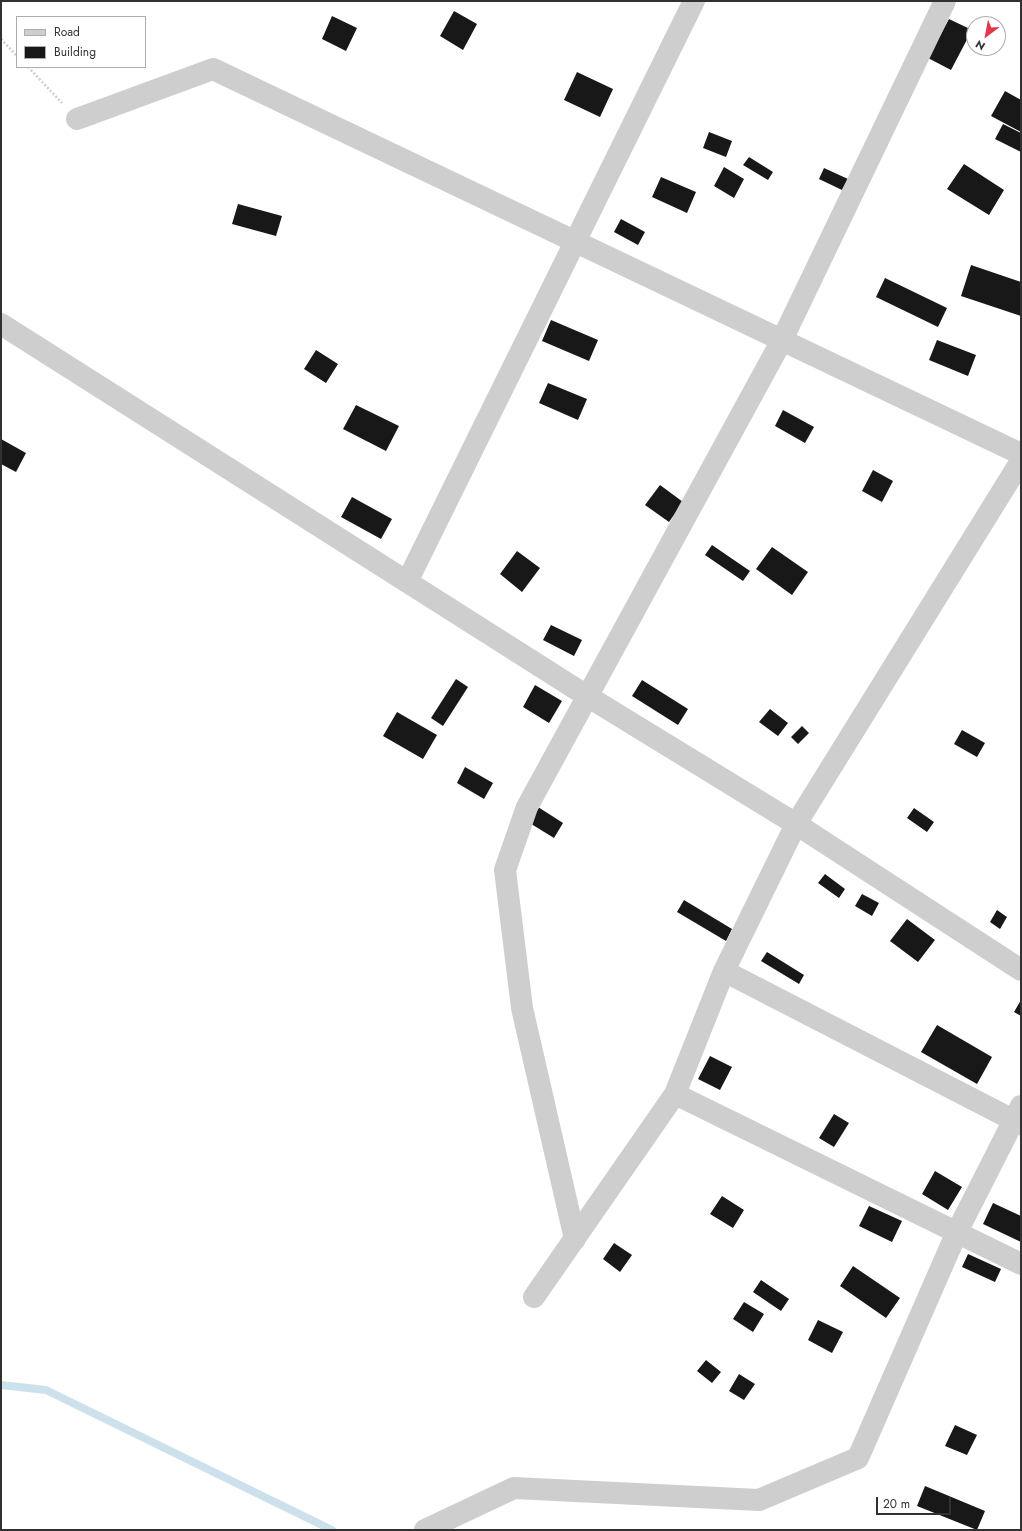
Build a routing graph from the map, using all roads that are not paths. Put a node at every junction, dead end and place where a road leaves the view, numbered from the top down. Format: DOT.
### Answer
graph roads {
  1 [pos="694,1"];
  2 [pos="945,1"];
  3 [pos="77,119"];
  4 [pos="574,241"];
  5 [pos="1,324"];
  6 [pos="782,340"];
  7 [pos="1021,454"];
  8 [pos="1021,461"];
  9 [pos="408,582"];
  10 [pos="587,696"];
  11 [pos="796,824"];
  12 [pos="1021,970"];
  13 [pos="724,971"];
  14 [pos="675,1094"];
  15 [pos="1018,1117"];
  16 [pos="957,1232"];
  17 [pos="574,1239"];
  18 [pos="1021,1264"];
  19 [pos="534,1297"];
  20 [pos="425,1530"];
  1 -- 4 [label="street"];
  2 -- 6 [label="street"];
  3 -- 4 [label="street"];
  4 -- 6 [label="street"];
  4 -- 9 [label="street"];
  5 -- 9 [label="street"];
  6 -- 7 [label="street"];
  6 -- 10 [label="street"];
  8 -- 11 [label="street"];
  9 -- 10 [label="street"];
  10 -- 11 [label="street"];
  10 -- 17 [label="street"];
  11 -- 12 [label="street"];
  11 -- 13 [label="street"];
  13 -- 14 [label="street"];
  13 -- 15 [label="street"];
  14 -- 16 [label="street"];
  14 -- 17 [label="street"];
  15 -- 16 [label="street"];
  16 -- 18 [label="street"];
  16 -- 20 [label="street"];
  17 -- 19 [label="street"];
}
